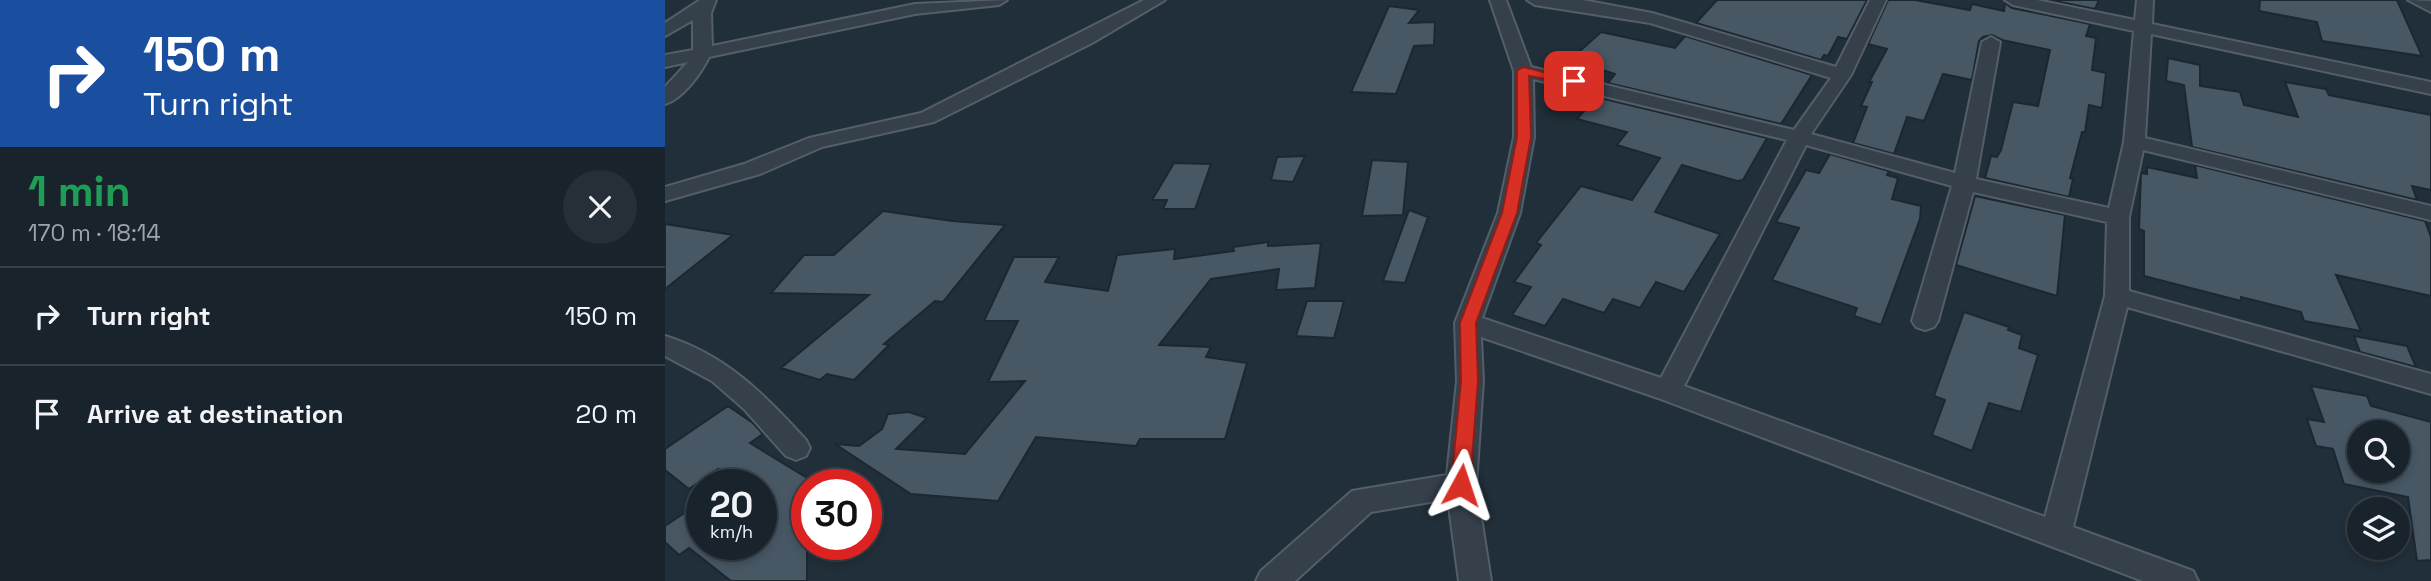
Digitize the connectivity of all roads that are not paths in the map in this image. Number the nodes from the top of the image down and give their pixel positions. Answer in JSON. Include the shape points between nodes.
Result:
{"nodes":[{"id":1,"x":999,"y":0,"type":"edge"},
{"id":2,"x":1157,"y":0,"type":"edge"},
{"id":3,"x":1498,"y":0,"type":"edge"},
{"id":4,"x":1535,"y":0,"type":"edge"},
{"id":5,"x":1878,"y":0,"type":"edge"},
{"id":6,"x":2013,"y":0,"type":"edge"},
{"id":7,"x":2145,"y":0,"type":"edge"},
{"id":8,"x":2416,"y":0,"type":"edge"},
{"id":9,"x":706,"y":2,"type":"edge"},
{"id":10,"x":2431,"y":7,"type":"edge"},
{"id":11,"x":2143,"y":27,"type":"junction"},
{"id":12,"x":665,"y":31,"type":"edge"},
{"id":13,"x":1991,"y":42,"type":"dead end"},
{"id":14,"x":702,"y":52,"type":"junction"},
{"id":15,"x":665,"y":61,"type":"edge"},
{"id":16,"x":1523,"y":71,"type":"junction"},
{"id":17,"x":1842,"y":75,"type":"junction"},
{"id":18,"x":2431,"y":88,"type":"edge"},
{"id":19,"x":665,"y":98,"type":"edge"},
{"id":20,"x":1800,"y":135,"type":"junction"},
{"id":21,"x":2134,"y":142,"type":"junction"},
{"id":22,"x":1964,"y":183,"type":"junction"},
{"id":23,"x":665,"y":194,"type":"edge"},
{"id":24,"x":2431,"y":213,"type":"edge"},
{"id":25,"x":2118,"y":217,"type":"junction"},
{"id":26,"x":2117,"y":296,"type":"junction"},
{"id":27,"x":1925,"y":321,"type":"dead end"},
{"id":28,"x":1468,"y":323,"type":"junction"},
{"id":29,"x":665,"y":346,"type":"edge"},
{"id":30,"x":2431,"y":384,"type":"edge"},
{"id":31,"x":1668,"y":391,"type":"junction"},
{"id":32,"x":796,"y":449,"type":"dead end"},
{"id":33,"x":1461,"y":485,"type":"junction"},
{"id":34,"x":2056,"y":532,"type":"junction"},
{"id":35,"x":1272,"y":581,"type":"edge"},
{"id":36,"x":1475,"y":581,"type":"edge"},
{"id":37,"x":2182,"y":581,"type":"edge"}],
"edges":[{"from":1,"to":14,"type":"street","via":[[915,9]]},
{"from":2,"to":23,"type":"street","via":[[927,118],[816,142],[752,169]]},
{"from":3,"to":16,"type":"street"},
{"from":4,"to":17,"type":"street","via":[[1573,2],[1660,22]]},
{"from":5,"to":17,"type":"street"},
{"from":6,"to":11,"type":"street"},
{"from":7,"to":11,"type":"street"},
{"from":8,"to":10,"type":"street"},
{"from":9,"to":12,"type":"street"},
{"from":9,"to":14,"type":"street"},
{"from":11,"to":18,"type":"street"},
{"from":11,"to":21,"type":"street"},
{"from":13,"to":22,"type":"street"},
{"from":14,"to":15,"type":"street"},
{"from":14,"to":19,"type":"street"},
{"from":16,"to":20,"type":"street"},
{"from":16,"to":28,"type":"street","via":[[1524,137],[1509,213]]},
{"from":17,"to":20,"type":"street"},
{"from":20,"to":22,"type":"street"},
{"from":20,"to":31,"type":"street"},
{"from":21,"to":24,"type":"street"},
{"from":21,"to":25,"type":"street"},
{"from":22,"to":25,"type":"street"},
{"from":22,"to":27,"type":"street"},
{"from":25,"to":26,"type":"street"},
{"from":26,"to":30,"type":"street"},
{"from":26,"to":34,"type":"street"},
{"from":28,"to":31,"type":"street"},
{"from":28,"to":33,"type":"street","via":[[1470,381]]},
{"from":29,"to":32,"type":"street","via":[[716,369],[739,386]]},
{"from":31,"to":34,"type":"street"},
{"from":33,"to":35,"type":"street","via":[[1363,499]]},
{"from":33,"to":36,"type":"street"},
{"from":34,"to":37,"type":"street"}]}
